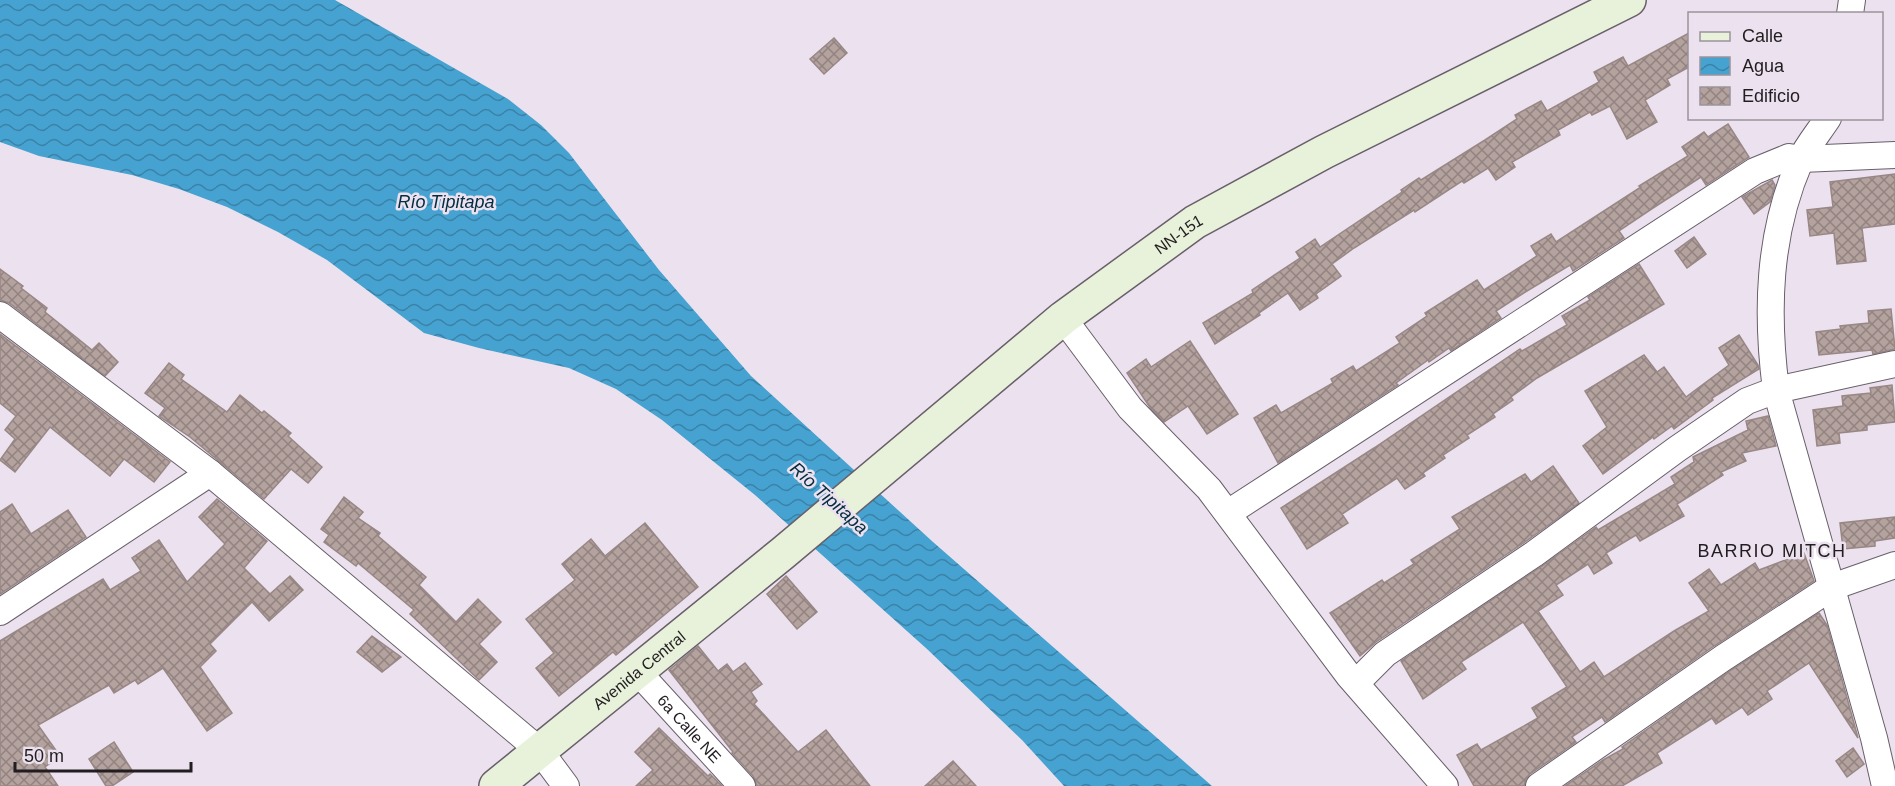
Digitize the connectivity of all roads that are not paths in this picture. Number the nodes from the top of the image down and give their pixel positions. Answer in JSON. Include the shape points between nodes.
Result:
{"nodes":[{"id":1,"x":1629,"y":0,"type":"edge"},
{"id":2,"x":1827,"y":120,"type":"edge"},
{"id":3,"x":1895,"y":155,"type":"edge"},
{"id":4,"x":1801,"y":159,"type":"junction"},
{"id":5,"x":0,"y":315,"type":"edge"},
{"id":6,"x":1063,"y":318,"type":"junction"},
{"id":7,"x":1895,"y":364,"type":"edge"},
{"id":8,"x":1776,"y":390,"type":"junction"},
{"id":9,"x":210,"y":473,"type":"junction"},
{"id":10,"x":1228,"y":513,"type":"junction"},
{"id":11,"x":783,"y":553,"type":"joint"},
{"id":12,"x":1895,"y":565,"type":"edge"},
{"id":13,"x":1832,"y":586,"type":"junction"},
{"id":14,"x":0,"y":612,"type":"edge"},
{"id":15,"x":637,"y":671,"type":"junction"},
{"id":16,"x":1356,"y":683,"type":"junction"},
{"id":17,"x":1885,"y":736,"type":"edge"},
{"id":18,"x":540,"y":751,"type":"junction"},
{"id":19,"x":496,"y":786,"type":"edge"},
{"id":20,"x":566,"y":786,"type":"edge"},
{"id":21,"x":742,"y":786,"type":"edge"},
{"id":22,"x":1445,"y":786,"type":"edge"},
{"id":23,"x":1539,"y":786,"type":"edge"},
{"id":24,"x":1885,"y":786,"type":"edge"}],
"edges":[{"from":1,"to":6,"type":"street","name":"NN-151","number":"NN-151","via":[[1334,146],[1195,222]]},
{"from":2,"to":4,"type":"street"},
{"from":3,"to":4,"type":"street"},
{"from":4,"to":8,"type":"street","via":[[1781,214],[1770,292]]},
{"from":4,"to":10,"type":"street","via":[[1789,157],[1755,171]]},
{"from":5,"to":9,"type":"street"},
{"from":6,"to":10,"type":"street","via":[[1130,408]]},
{"from":6,"to":11,"type":"street","name":"NN-151","number":"NN-151"},
{"from":7,"to":8,"type":"street"},
{"from":8,"to":13,"type":"street"},
{"from":8,"to":16,"type":"street","via":[[1747,401],[1677,449],[1534,554],[1385,654]]},
{"from":9,"to":14,"type":"street"},
{"from":9,"to":18,"type":"street"},
{"from":10,"to":16,"type":"street"},
{"from":11,"to":15,"type":"street","name":"Avenida Central","number":"NN-151"},
{"from":12,"to":13,"type":"street"},
{"from":13,"to":17,"type":"street"},
{"from":13,"to":23,"type":"street"},
{"from":15,"to":18,"type":"street","name":"Avenida Central","number":"NN-151"},
{"from":15,"to":21,"type":"street","name":"6a Calle NE"},
{"from":16,"to":22,"type":"street"},
{"from":17,"to":24,"type":"street"},
{"from":18,"to":19,"type":"street","name":"Avenida Central","number":"NN-151"},
{"from":18,"to":20,"type":"street"}]}
